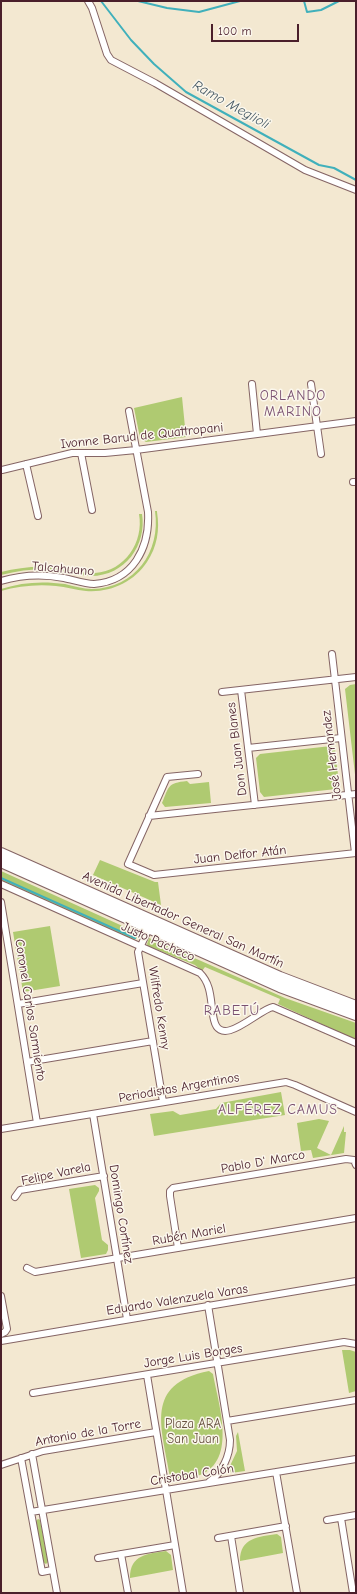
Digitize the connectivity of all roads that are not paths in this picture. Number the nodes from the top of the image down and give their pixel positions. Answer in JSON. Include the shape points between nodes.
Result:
{"nodes":[{"id":1,"x":88,"y":1,"type":"edge"},
{"id":2,"x":356,"y":190,"type":"edge"},
{"id":3,"x":252,"y":384,"type":"dead end"},
{"id":4,"x":311,"y":384,"type":"dead end"},
{"id":5,"x":129,"y":411,"type":"dead end"},
{"id":6,"x":356,"y":421,"type":"edge"},
{"id":7,"x":317,"y":426,"type":"junction"},
{"id":8,"x":257,"y":434,"type":"junction"},
{"id":9,"x":136,"y":450,"type":"junction"},
{"id":10,"x":81,"y":452,"type":"junction"},
{"id":11,"x":321,"y":454,"type":"dead end"},
{"id":12,"x":26,"y":464,"type":"junction"},
{"id":13,"x":2,"y":470,"type":"dead end"},
{"id":14,"x":92,"y":510,"type":"dead end"},
{"id":15,"x":38,"y":516,"type":"dead end"},
{"id":16,"x":1,"y":581,"type":"edge"},
{"id":17,"x":332,"y":654,"type":"dead end"},
{"id":18,"x":356,"y":677,"type":"edge"},
{"id":19,"x":335,"y":679,"type":"junction"},
{"id":20,"x":241,"y":690,"type":"junction"},
{"id":21,"x":222,"y":692,"type":"dead end"},
{"id":22,"x":341,"y":738,"type":"junction"},
{"id":23,"x":248,"y":748,"type":"junction"},
{"id":24,"x":198,"y":774,"type":"dead end"},
{"id":25,"x":356,"y":794,"type":"edge"},
{"id":26,"x":348,"y":795,"type":"junction"},
{"id":27,"x":255,"y":805,"type":"junction"},
{"id":28,"x":149,"y":816,"type":"junction"},
{"id":29,"x":1,"y":853,"type":"edge"},
{"id":30,"x":355,"y":853,"type":"edge"},
{"id":31,"x":1,"y":862,"type":"edge"},
{"id":32,"x":1,"y":884,"type":"edge"},
{"id":33,"x":1,"y":902,"type":"edge"},
{"id":34,"x":150,"y":924,"type":"junction"},
{"id":35,"x":140,"y":946,"type":"junction"},
{"id":36,"x":143,"y":983,"type":"junction"},
{"id":37,"x":18,"y":1004,"type":"junction"},
{"id":38,"x":356,"y":1006,"type":"edge"},
{"id":39,"x":356,"y":1015,"type":"edge"},
{"id":40,"x":153,"y":1041,"type":"junction"},
{"id":41,"x":356,"y":1043,"type":"edge"},
{"id":42,"x":27,"y":1062,"type":"junction"},
{"id":43,"x":162,"y":1102,"type":"junction"},
{"id":44,"x":356,"y":1112,"type":"edge"},
{"id":45,"x":93,"y":1114,"type":"junction"},
{"id":46,"x":37,"y":1123,"type":"junction"},
{"id":47,"x":1,"y":1128,"type":"edge"},
{"id":48,"x":356,"y":1165,"type":"edge"},
{"id":49,"x":104,"y":1176,"type":"junction"},
{"id":50,"x":15,"y":1197,"type":"dead end"},
{"id":51,"x":356,"y":1218,"type":"edge"},
{"id":52,"x":178,"y":1248,"type":"junction"},
{"id":53,"x":118,"y":1259,"type":"junction"},
{"id":54,"x":26,"y":1268,"type":"dead end"},
{"id":55,"x":356,"y":1281,"type":"edge"},
{"id":56,"x":1,"y":1296,"type":"edge"},
{"id":57,"x":208,"y":1305,"type":"junction"},
{"id":58,"x":128,"y":1319,"type":"junction"},
{"id":59,"x":2,"y":1333,"type":"edge"},
{"id":60,"x":2,"y":1341,"type":"edge"},
{"id":61,"x":356,"y":1344,"type":"edge"},
{"id":62,"x":218,"y":1363,"type":"junction"},
{"id":63,"x":146,"y":1374,"type":"junction"},
{"id":64,"x":33,"y":1393,"type":"dead end"},
{"id":65,"x":356,"y":1400,"type":"edge"},
{"id":66,"x":227,"y":1421,"type":"junction"},
{"id":67,"x":156,"y":1432,"type":"junction"},
{"id":68,"x":32,"y":1454,"type":"junction"},
{"id":69,"x":20,"y":1458,"type":"junction"},
{"id":70,"x":356,"y":1459,"type":"edge"},
{"id":71,"x":1,"y":1464,"type":"edge"},
{"id":72,"x":276,"y":1472,"type":"junction"},
{"id":73,"x":208,"y":1483,"type":"junction"},
{"id":74,"x":166,"y":1490,"type":"junction"},
{"id":75,"x":42,"y":1510,"type":"junction"},
{"id":76,"x":31,"y":1512,"type":"junction"},
{"id":77,"x":356,"y":1515,"type":"edge"},
{"id":78,"x":341,"y":1518,"type":"junction"},
{"id":79,"x":327,"y":1520,"type":"dead end"},
{"id":80,"x":286,"y":1526,"type":"junction"},
{"id":81,"x":231,"y":1536,"type":"junction"},
{"id":82,"x":218,"y":1538,"type":"dead end"},
{"id":83,"x":175,"y":1545,"type":"junction"},
{"id":84,"x":121,"y":1554,"type":"junction"},
{"id":85,"x":98,"y":1558,"type":"dead end"},
{"id":86,"x":52,"y":1570,"type":"junction"},
{"id":87,"x":57,"y":1593,"type":"edge"},
{"id":88,"x":128,"y":1593,"type":"edge"},
{"id":89,"x":184,"y":1593,"type":"edge"},
{"id":90,"x":240,"y":1593,"type":"edge"},
{"id":91,"x":297,"y":1593,"type":"edge"},
{"id":92,"x":353,"y":1593,"type":"edge"}],
"edges":[{"from":1,"to":2,"type":"street","via":[[111,60],[305,170]]},
{"from":3,"to":8,"type":"street"},
{"from":4,"to":7,"type":"street"},
{"from":5,"to":9,"type":"street"},
{"from":6,"to":7,"type":"street","name":"Ivonne Barud de Quattropani"},
{"from":7,"to":8,"type":"street","name":"Ivonne Barud de Quattropani"},
{"from":7,"to":11,"type":"street"},
{"from":8,"to":9,"type":"street","name":"Ivonne Barud de Quattropani"},
{"from":9,"to":10,"type":"street","name":"Ivonne Barud de Quattropani"},
{"from":9,"to":16,"type":"street","name":"Talcahuano","via":[[149,523],[145,547],[133,566],[108,581],[97,583],[45,576]]},
{"from":10,"to":12,"type":"street","name":"Ivonne Barud de Quattropani"},
{"from":10,"to":14,"type":"street"},
{"from":12,"to":13,"type":"street","name":"Ivonne Barud de Quattropani"},
{"from":12,"to":15,"type":"street"},
{"from":17,"to":19,"type":"street","name":"José Hernandez"},
{"from":18,"to":19,"type":"street"},
{"from":19,"to":20,"type":"street"},
{"from":19,"to":22,"type":"street","name":"José Hernandez"},
{"from":20,"to":21,"type":"street"},
{"from":20,"to":23,"type":"street","name":"Don Juan Blanes"},
{"from":22,"to":23,"type":"street"},
{"from":22,"to":26,"type":"street","name":"José Hernandez"},
{"from":23,"to":27,"type":"street","name":"Don Juan Blanes"},
{"from":24,"to":28,"type":"street","via":[[166,777]]},
{"from":25,"to":26,"type":"street"},
{"from":26,"to":27,"type":"street"},
{"from":26,"to":30,"type":"street","name":"José Hernandez"},
{"from":27,"to":28,"type":"street"},
{"from":28,"to":30,"type":"street","name":"Juan Delfor Atán","via":[[128,864],[154,876]]},
{"from":29,"to":34,"type":"main road","name":"Avenida Libertador General San Martín"},
{"from":31,"to":34,"type":"main road","name":"Avenida Libertador General San Martín"},
{"from":32,"to":35,"type":"street","name":"Justo Pacheco"},
{"from":33,"to":37,"type":"street","name":"Coronel Carlos Sarmiento"},
{"from":34,"to":35,"type":"street","name":"Wilfredo Kenny"},
{"from":34,"to":38,"type":"main road","name":"Avenida Libertador General San Martín","via":[[280,978]]},
{"from":34,"to":39,"type":"main road","name":"Avenida Libertador General San Martín","via":[[292,992]]},
{"from":35,"to":36,"type":"street","name":"Wilfredo Kenny","via":[[138,952]]},
{"from":35,"to":41,"type":"street","name":"Justo Pacheco","via":[[202,975],[210,992],[214,1022],[220,1029],[234,1030],[262,1011],[274,1007]]},
{"from":36,"to":37,"type":"street"},
{"from":36,"to":40,"type":"street","name":"Wilfredo Kenny"},
{"from":37,"to":42,"type":"street","name":"Coronel Carlos Sarmiento"},
{"from":40,"to":42,"type":"street"},
{"from":40,"to":43,"type":"street","name":"Wilfredo Kenny"},
{"from":42,"to":46,"type":"street","name":"Coronel Carlos Sarmiento"},
{"from":43,"to":44,"type":"street","name":"Periodistas Argentinos","via":[[286,1082],[296,1084]]},
{"from":43,"to":45,"type":"street","name":"Periodistas Argentinos"},
{"from":45,"to":46,"type":"street","name":"Periodistas Argentinos"},
{"from":45,"to":49,"type":"street","name":"Domingo Cortínez"},
{"from":46,"to":47,"type":"street","name":"Periodistas Argentinos"},
{"from":48,"to":52,"type":"street","name":"Pablo D' Marco","via":[[354,1160],[346,1159],[171,1190]]},
{"from":49,"to":50,"type":"street","name":"Felipe Varela","via":[[20,1190]]},
{"from":49,"to":53,"type":"street","name":"Domingo Cortínez"},
{"from":51,"to":52,"type":"street","name":"Rubén Mariel"},
{"from":52,"to":53,"type":"street","name":"Rubén Mariel"},
{"from":53,"to":54,"type":"street","name":"Rubén Mariel","via":[[35,1272]]},
{"from":53,"to":58,"type":"street","name":"Domingo Cortínez"},
{"from":55,"to":57,"type":"street","name":"Eduardo Valenzuela Varas"},
{"from":56,"to":59,"type":"street","via":[[7,1330]]},
{"from":57,"to":58,"type":"street","name":"Eduardo Valenzuela Varas"},
{"from":57,"to":62,"type":"street"},
{"from":58,"to":60,"type":"street","name":"Eduardo Valenzuela Varas"},
{"from":59,"to":60,"type":"street"},
{"from":61,"to":62,"type":"street","name":"Jorge Luis Borges","via":[[344,1342]]},
{"from":62,"to":63,"type":"street","name":"Jorge Luis Borges"},
{"from":62,"to":66,"type":"street"},
{"from":63,"to":64,"type":"street","name":"Jorge Luis Borges"},
{"from":63,"to":67,"type":"street"},
{"from":65,"to":66,"type":"street"},
{"from":66,"to":73,"type":"street","via":[[230,1440],[228,1453],[220,1470]]},
{"from":67,"to":68,"type":"street","name":"Antonio de la Torre","via":[[43,1450]]},
{"from":67,"to":74,"type":"street"},
{"from":68,"to":69,"type":"street","name":"Antonio de la Torre"},
{"from":68,"to":75,"type":"street"},
{"from":69,"to":71,"type":"street","name":"Antonio de la Torre"},
{"from":69,"to":76,"type":"street"},
{"from":70,"to":72,"type":"street","name":"Cristobal Colón"},
{"from":72,"to":73,"type":"street","name":"Cristobal Colón"},
{"from":72,"to":80,"type":"street"},
{"from":73,"to":74,"type":"street","name":"Cristobal Colón"},
{"from":74,"to":75,"type":"street","name":"Cristobal Colón"},
{"from":74,"to":83,"type":"street"},
{"from":75,"to":76,"type":"street","name":"Cristobal Colón"},
{"from":75,"to":86,"type":"street"},
{"from":76,"to":86,"type":"street","via":[[42,1572]]},
{"from":77,"to":78,"type":"street"},
{"from":78,"to":79,"type":"street"},
{"from":78,"to":92,"type":"street"},
{"from":80,"to":81,"type":"street"},
{"from":80,"to":91,"type":"street"},
{"from":81,"to":82,"type":"street"},
{"from":81,"to":90,"type":"street"},
{"from":83,"to":84,"type":"street"},
{"from":83,"to":89,"type":"street"},
{"from":84,"to":85,"type":"street"},
{"from":84,"to":88,"type":"street"},
{"from":86,"to":87,"type":"street"}]}
